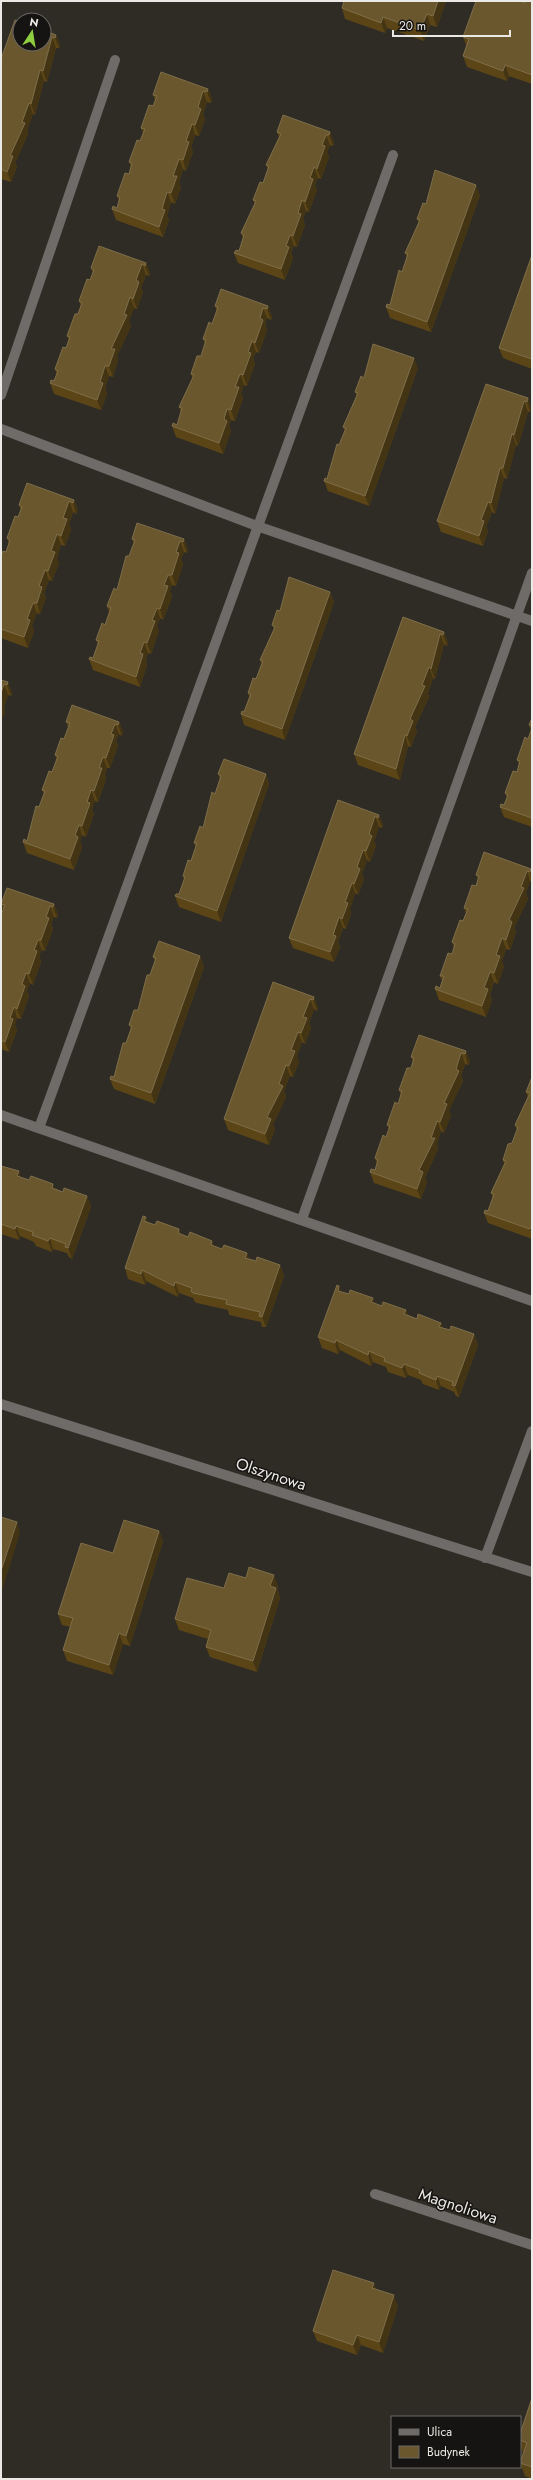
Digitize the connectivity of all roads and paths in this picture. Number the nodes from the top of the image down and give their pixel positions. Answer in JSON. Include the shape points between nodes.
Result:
{"nodes":[{"id":1,"x":115,"y":60,"type":"dead end"},
{"id":2,"x":394,"y":155,"type":"dead end"},
{"id":3,"x":1,"y":395,"type":"edge"},
{"id":4,"x":1,"y":429,"type":"edge"},
{"id":5,"x":257,"y":526,"type":"junction"},
{"id":6,"x":532,"y":572,"type":"edge"},
{"id":7,"x":517,"y":615,"type":"junction"},
{"id":8,"x":532,"y":621,"type":"edge"},
{"id":9,"x":1,"y":1114,"type":"edge"},
{"id":10,"x":39,"y":1128,"type":"junction"},
{"id":11,"x":302,"y":1219,"type":"junction"},
{"id":12,"x":532,"y":1301,"type":"edge"},
{"id":13,"x":1,"y":1404,"type":"edge"},
{"id":14,"x":532,"y":1431,"type":"edge"},
{"id":15,"x":485,"y":1558,"type":"junction"},
{"id":16,"x":532,"y":1572,"type":"edge"},
{"id":17,"x":375,"y":2194,"type":"dead end"},
{"id":18,"x":532,"y":2246,"type":"edge"}],
"edges":[{"from":1,"to":3,"type":"street"},
{"from":2,"to":5,"type":"street"},
{"from":4,"to":5,"type":"street"},
{"from":5,"to":7,"type":"street"},
{"from":5,"to":10,"type":"street"},
{"from":6,"to":7,"type":"street"},
{"from":7,"to":8,"type":"street"},
{"from":7,"to":11,"type":"street"},
{"from":9,"to":10,"type":"street"},
{"from":10,"to":11,"type":"street"},
{"from":11,"to":12,"type":"street"},
{"from":13,"to":15,"type":"street","name":"Olszynowa"},
{"from":14,"to":15,"type":"street"},
{"from":15,"to":16,"type":"street","name":"Olszynowa"},
{"from":17,"to":18,"type":"street","name":"Magnoliowa"}]}
